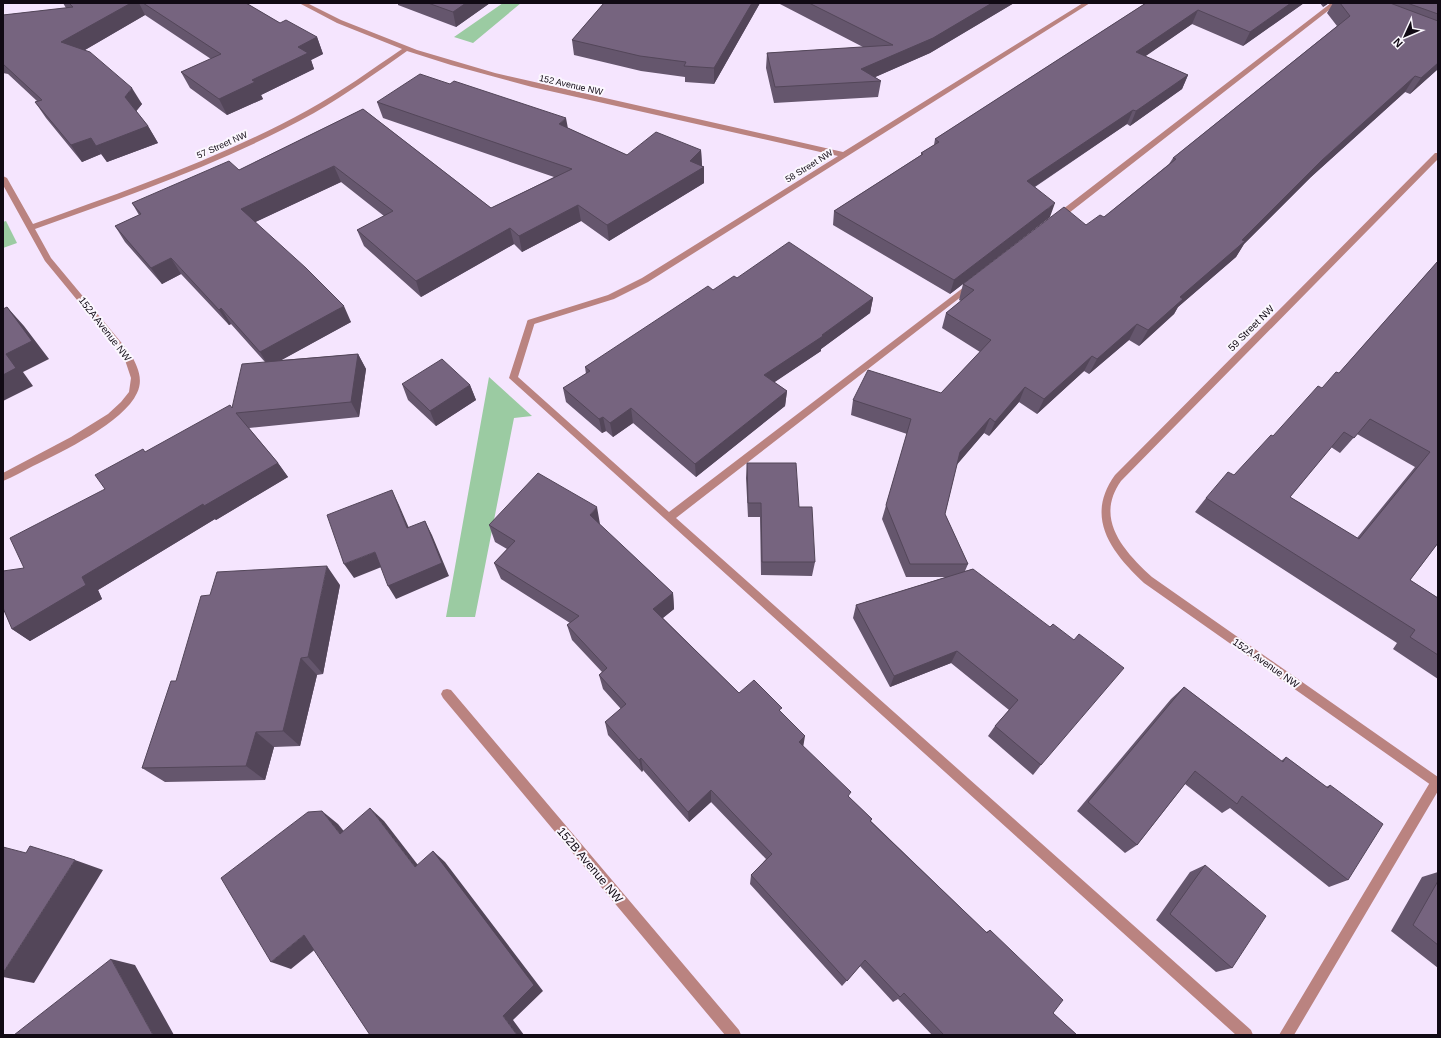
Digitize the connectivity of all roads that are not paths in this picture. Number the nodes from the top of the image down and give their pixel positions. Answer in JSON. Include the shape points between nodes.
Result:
{"nodes":[{"id":1,"x":302,"y":3,"type":"edge"},
{"id":2,"x":1087,"y":3,"type":"edge"},
{"id":3,"x":1335,"y":3,"type":"edge"},
{"id":4,"x":407,"y":48,"type":"junction"},
{"id":5,"x":845,"y":155,"type":"junction"},
{"id":6,"x":1438,"y":155,"type":"edge"},
{"id":7,"x":3,"y":178,"type":"edge"},
{"id":8,"x":1052,"y":221,"type":"edge"},
{"id":9,"x":30,"y":228,"type":"junction"},
{"id":10,"x":977,"y":280,"type":"edge"},
{"id":11,"x":3,"y":477,"type":"edge"},
{"id":12,"x":669,"y":518,"type":"junction"},
{"id":13,"x":1108,"y":528,"type":"joint"},
{"id":14,"x":447,"y":694,"type":"dead end"},
{"id":15,"x":1437,"y":783,"type":"edge"},
{"id":16,"x":734,"y":1035,"type":"edge"},
{"id":17,"x":1246,"y":1035,"type":"edge"},
{"id":18,"x":1286,"y":1035,"type":"edge"}],
"edges":[{"from":1,"to":4,"type":"street","name":"152 Avenue NW","via":[[359,30]]},
{"from":2,"to":5,"type":"street","name":"58 Street NW"},
{"from":3,"to":8,"type":"street"},
{"from":4,"to":5,"type":"street","name":"152 Avenue NW","via":[[522,83]]},
{"from":4,"to":9,"type":"street","name":"57 Street NW","via":[[328,102],[267,134],[184,171]]},
{"from":5,"to":12,"type":"street","name":"58 Street NW","via":[[645,280],[611,297],[531,322],[513,378]]},
{"from":6,"to":13,"type":"street","name":"59 Street NW","via":[[1118,478],[1109,493],[1106,512]]},
{"from":7,"to":9,"type":"street","name":"152A Avenue NW"},
{"from":9,"to":11,"type":"street","name":"152A Avenue NW","via":[[48,259],[127,355],[134,367],[136,379],[126,403],[102,424]]},
{"from":10,"to":12,"type":"street"},
{"from":12,"to":17,"type":"street"},
{"from":13,"to":15,"type":"street","name":"152A Avenue NW","via":[[1115,544],[1128,561],[1148,580]]},
{"from":14,"to":16,"type":"street","name":"152B Avenue NW"},
{"from":15,"to":18,"type":"street"}]}
